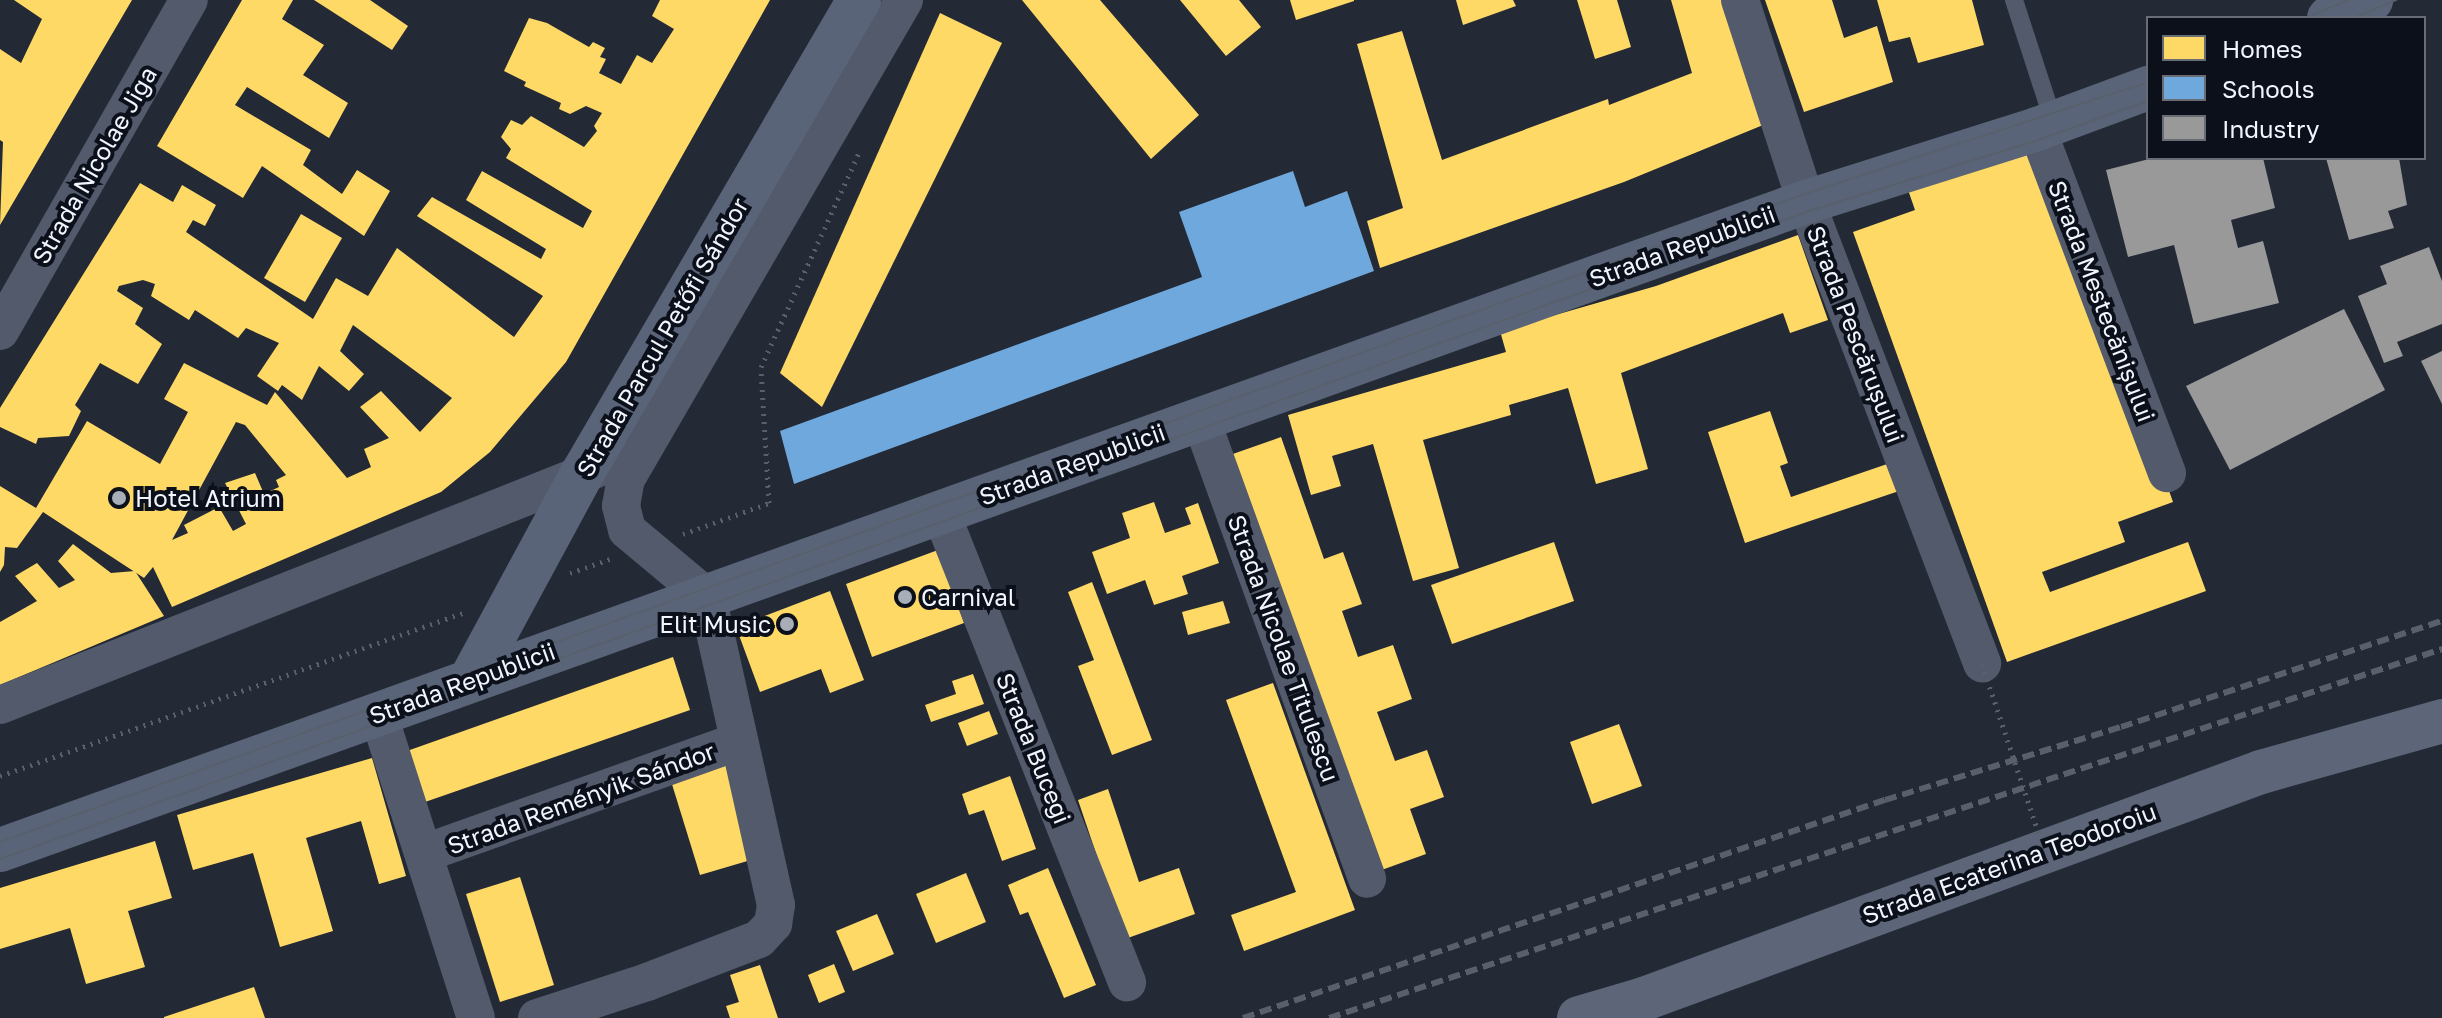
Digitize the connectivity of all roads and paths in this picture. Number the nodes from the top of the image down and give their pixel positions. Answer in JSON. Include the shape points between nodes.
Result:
{"nodes":[{"id":1,"x":189,"y":0,"type":"edge"},
{"id":2,"x":859,"y":0,"type":"edge"},
{"id":3,"x":904,"y":0,"type":"edge"},
{"id":4,"x":1740,"y":0,"type":"edge"},
{"id":5,"x":2014,"y":0,"type":"edge"},
{"id":6,"x":2371,"y":0,"type":"edge"},
{"id":7,"x":2334,"y":16,"type":"edge"},
{"id":8,"x":2146,"y":89,"type":"edge"},
{"id":9,"x":2045,"y":126,"type":"junction"},
{"id":10,"x":864,"y":143,"type":"dead end"},
{"id":11,"x":1806,"y":202,"type":"junction"},
{"id":12,"x":0,"y":331,"type":"edge"},
{"id":13,"x":1200,"y":417,"type":"junction"},
{"id":14,"x":642,"y":451,"type":"junction"},
{"id":15,"x":2167,"y":473,"type":"dead end"},
{"id":16,"x":582,"y":474,"type":"junction"},
{"id":17,"x":941,"y":513,"type":"junction"},
{"id":18,"x":645,"y":547,"type":"junction"},
{"id":19,"x":514,"y":594,"type":"junction"},
{"id":20,"x":707,"y":597,"type":"junction"},
{"id":21,"x":1982,"y":664,"type":"joint"},
{"id":22,"x":471,"y":679,"type":"junction"},
{"id":23,"x":0,"y":705,"type":"edge"},
{"id":24,"x":378,"y":713,"type":"junction"},
{"id":25,"x":2442,"y":721,"type":"edge"},
{"id":26,"x":737,"y":742,"type":"junction"},
{"id":27,"x":0,"y":776,"type":"edge"},
{"id":28,"x":2044,"y":849,"type":"junction"},
{"id":29,"x":0,"y":850,"type":"edge"},
{"id":30,"x":425,"y":853,"type":"junction"},
{"id":31,"x":1367,"y":879,"type":"dead end"},
{"id":32,"x":1127,"y":982,"type":"dead end"},
{"id":33,"x":1648,"y":1008,"type":"edge"},
{"id":34,"x":476,"y":1018,"type":"edge"},
{"id":35,"x":537,"y":1018,"type":"edge"},
{"id":36,"x":1579,"y":1018,"type":"edge"}],
"edges":[{"from":1,"to":12,"type":"street","name":"Strada Nicolae Jiga"},
{"from":2,"to":16,"type":"main road","name":"Strada Parcul Petőfi Sándor"},
{"from":3,"to":14,"type":"street","name":"Strada Parcul Petőfi Sándor"},
{"from":4,"to":11,"type":"street","name":"Strada Pescărușului"},
{"from":5,"to":9,"type":"lane"},
{"from":6,"to":7,"type":"main road"},
{"from":8,"to":9,"type":"main road","name":"Strada Republicii"},
{"from":9,"to":11,"type":"main road","name":"Strada Republicii"},
{"from":9,"to":15,"type":"street","name":"Strada Mestecănișului"},
{"from":10,"to":18,"type":"path","via":[[761,367],[769,503]]},
{"from":11,"to":13,"type":"main road","name":"Strada Republicii"},
{"from":11,"to":21,"type":"street","name":"Strada Pescărușului"},
{"from":13,"to":17,"type":"main road","name":"Strada Republicii"},
{"from":13,"to":31,"type":"street","name":"Strada Nicolae Titulescu"},
{"from":14,"to":16,"type":"street"},
{"from":14,"to":18,"type":"street","name":"Strada Parcul Petőfi Sándor","via":[[626,479],[621,506],[627,530]]},
{"from":16,"to":19,"type":"main road","name":"Strada Parcul Petőfi Sándor"},
{"from":16,"to":23,"type":"street"},
{"from":17,"to":20,"type":"main road","name":"Strada Republicii"},
{"from":17,"to":32,"type":"street","name":"Strada Bucegi"},
{"from":18,"to":19,"type":"path"},
{"from":18,"to":20,"type":"street","name":"Strada Parcul Petőfi Sándor"},
{"from":19,"to":22,"type":"main road","name":"Strada Parcul Petőfi Sándor"},
{"from":19,"to":27,"type":"path"},
{"from":20,"to":22,"type":"main road","name":"Strada Republicii"},
{"from":20,"to":26,"type":"street","name":"Strada Reményik Sándor"},
{"from":21,"to":28,"type":"path","bridge":true},
{"from":22,"to":24,"type":"main road","name":"Strada Republicii"},
{"from":24,"to":29,"type":"main road","name":"Strada Republicii"},
{"from":24,"to":30,"type":"street","name":"Strada Reményik Sándor"},
{"from":25,"to":28,"type":"main road","name":"Strada Ecaterina Teodoroiu","via":[[2261,772]]},
{"from":26,"to":30,"type":"street","name":"Strada Reményik Sándor"},
{"from":26,"to":35,"type":"street","name":"Strada Reményik Sándor","via":[[776,905],[773,924],[759,939]]},
{"from":28,"to":33,"type":"main road","name":"Strada Ecaterina Teodoroiu"},
{"from":30,"to":34,"type":"street","name":"Strada Reményik Sándor"},
{"from":33,"to":36,"type":"main road","name":"Strada Ecaterina Teodoroiu"}]}
